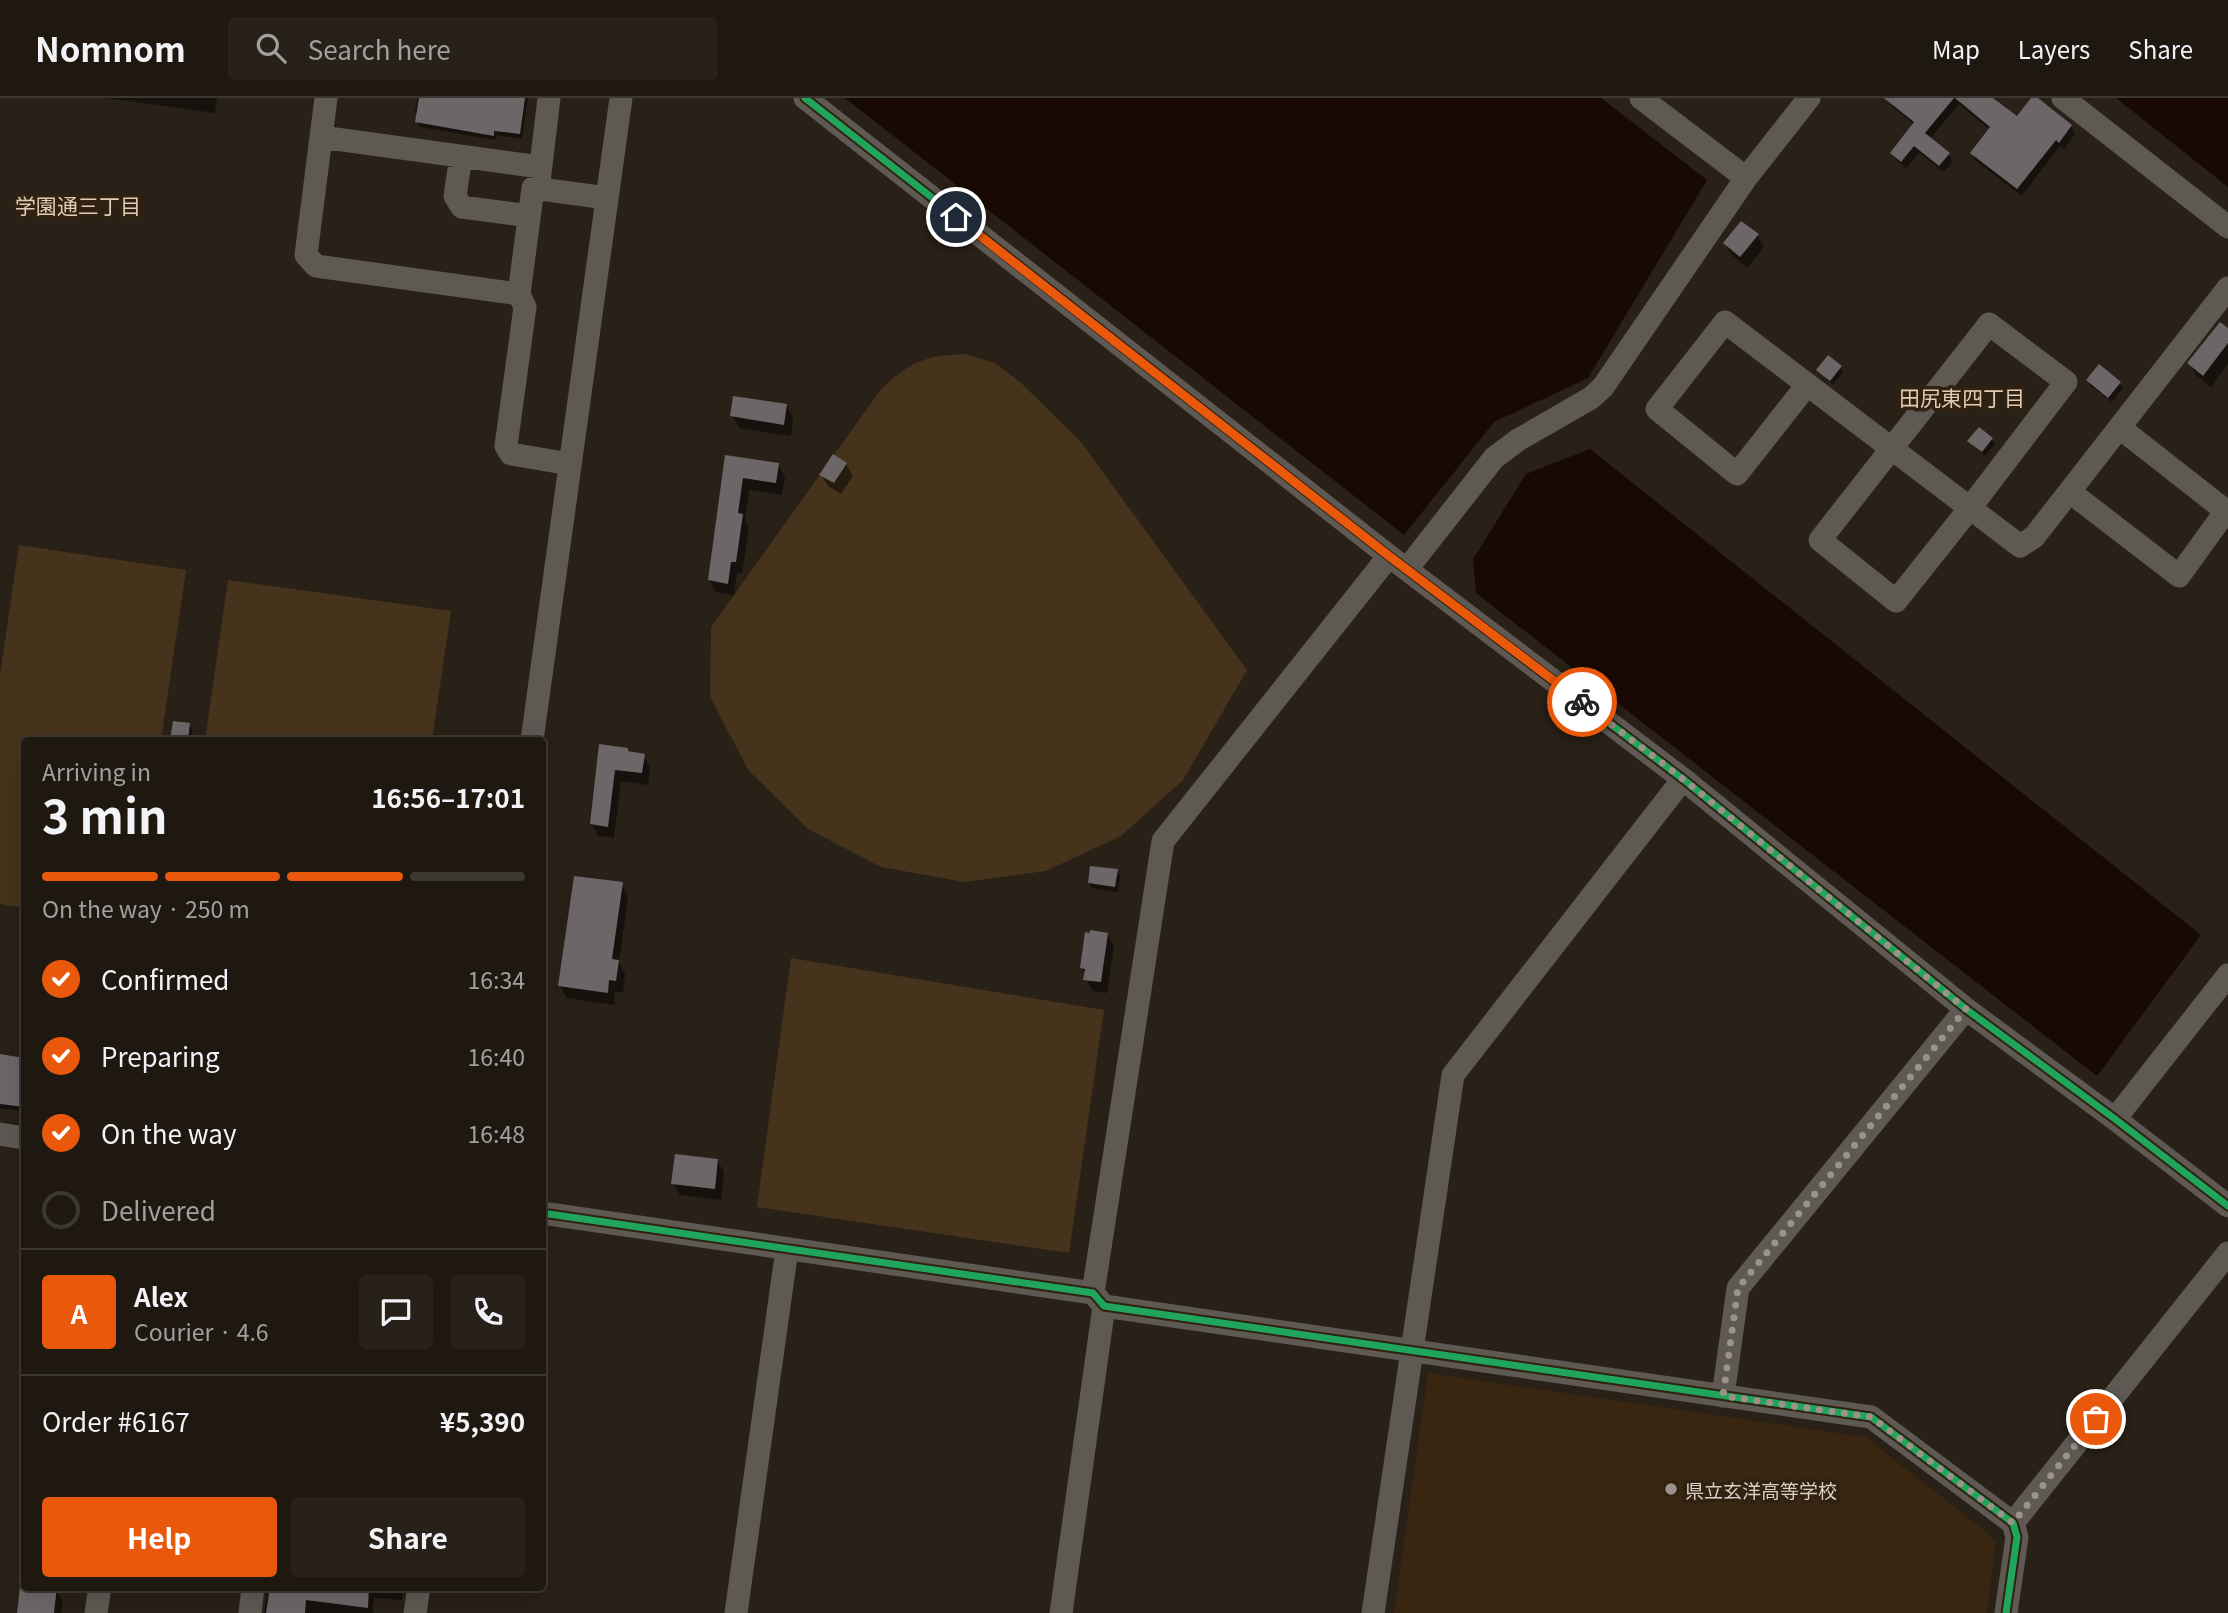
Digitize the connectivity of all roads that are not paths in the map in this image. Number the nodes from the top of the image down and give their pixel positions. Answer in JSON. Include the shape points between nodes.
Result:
{"nodes":[{"id":1,"x":326,"y":98,"type":"edge"},
{"id":2,"x":549,"y":98,"type":"edge"},
{"id":3,"x":621,"y":98,"type":"edge"},
{"id":4,"x":805,"y":98,"type":"edge"},
{"id":5,"x":1641,"y":98,"type":"edge"},
{"id":6,"x":1810,"y":98,"type":"edge"},
{"id":7,"x":2063,"y":98,"type":"edge"},
{"id":8,"x":321,"y":136,"type":"junction"},
{"id":9,"x":461,"y":156,"type":"junction"},
{"id":10,"x":539,"y":178,"type":"junction"},
{"id":11,"x":1746,"y":178,"type":"junction"},
{"id":12,"x":607,"y":198,"type":"junction"},
{"id":13,"x":529,"y":216,"type":"junction"},
{"id":14,"x":2228,"y":227,"type":"edge"},
{"id":15,"x":2228,"y":288,"type":"edge"},
{"id":16,"x":519,"y":294,"type":"junction"},
{"id":17,"x":1807,"y":385,"type":"junction"},
{"id":18,"x":2120,"y":428,"type":"junction"},
{"id":19,"x":1892,"y":449,"type":"junction"},
{"id":20,"x":570,"y":464,"type":"junction"},
{"id":21,"x":2070,"y":492,"type":"junction"},
{"id":22,"x":1970,"y":508,"type":"junction"},
{"id":23,"x":1398,"y":562,"type":"junction"},
{"id":24,"x":532,"y":737,"type":"edge"},
{"id":25,"x":1683,"y":779,"type":"junction"},
{"id":26,"x":2228,"y":975,"type":"edge"},
{"id":27,"x":1966,"y":1009,"type":"junction"},
{"id":28,"x":2115,"y":1119,"type":"junction"},
{"id":29,"x":0,"y":1135,"type":"edge"},
{"id":30,"x":21,"y":1138,"type":"edge"},
{"id":31,"x":2228,"y":1206,"type":"edge"},
{"id":32,"x":546,"y":1214,"type":"edge"},
{"id":33,"x":787,"y":1249,"type":"junction"},
{"id":34,"x":2228,"y":1253,"type":"edge"},
{"id":35,"x":1099,"y":1300,"type":"junction"},
{"id":36,"x":1411,"y":1350,"type":"junction"},
{"id":37,"x":1723,"y":1396,"type":"junction"},
{"id":38,"x":2013,"y":1523,"type":"junction"},
{"id":39,"x":99,"y":1591,"type":"edge"},
{"id":40,"x":253,"y":1591,"type":"edge"},
{"id":41,"x":418,"y":1591,"type":"edge"},
{"id":42,"x":96,"y":1613,"type":"edge"},
{"id":43,"x":250,"y":1613,"type":"edge"},
{"id":44,"x":415,"y":1613,"type":"edge"},
{"id":45,"x":736,"y":1613,"type":"edge"},
{"id":46,"x":1061,"y":1613,"type":"edge"},
{"id":47,"x":1373,"y":1613,"type":"edge"},
{"id":48,"x":2006,"y":1613,"type":"edge"}],
"edges":[{"from":1,"to":8,"type":"street"},
{"from":2,"to":10,"type":"street"},
{"from":3,"to":12,"type":"street"},
{"from":4,"to":23,"type":"street"},
{"from":5,"to":11,"type":"street"},
{"from":6,"to":11,"type":"street"},
{"from":7,"to":14,"type":"street"},
{"from":8,"to":9,"type":"street"},
{"from":8,"to":16,"type":"street","via":[[306,255],[316,266]]},
{"from":9,"to":10,"type":"street"},
{"from":9,"to":13,"type":"street","via":[[455,197],[462,207]]},
{"from":10,"to":12,"type":"street"},
{"from":10,"to":13,"type":"street"},
{"from":11,"to":23,"type":"street","via":[[1603,387],[1494,458]]},
{"from":12,"to":20,"type":"street"},
{"from":13,"to":16,"type":"street"},
{"from":15,"to":18,"type":"street"},
{"from":16,"to":20,"type":"street","via":[[525,307],[506,446],[511,454]]},
{"from":17,"to":17,"type":"street","via":[[1737,474],[1657,409],[1725,322]]},
{"from":17,"to":19,"type":"street"},
{"from":18,"to":21,"type":"street"},
{"from":18,"to":21,"type":"street","via":[[2226,511],[2179,576]]},
{"from":19,"to":22,"type":"street"},
{"from":19,"to":22,"type":"street","via":[[1820,540],[1896,601]]},
{"from":19,"to":22,"type":"street","via":[[1989,324],[2055,373],[2066,382]]},
{"from":20,"to":24,"type":"street"},
{"from":21,"to":22,"type":"street","via":[[2034,537],[2020,546]]},
{"from":23,"to":25,"type":"street"},
{"from":23,"to":35,"type":"street","via":[[1163,841]]},
{"from":25,"to":27,"type":"street"},
{"from":25,"to":36,"type":"street","via":[[1453,1075]]},
{"from":26,"to":28,"type":"street"},
{"from":27,"to":28,"type":"street"},
{"from":27,"to":37,"type":"street","via":[[1738,1288]]},
{"from":28,"to":31,"type":"street"},
{"from":29,"to":30,"type":"street"},
{"from":32,"to":33,"type":"street"},
{"from":33,"to":35,"type":"street"},
{"from":33,"to":45,"type":"street"},
{"from":34,"to":38,"type":"street"},
{"from":35,"to":36,"type":"street"},
{"from":35,"to":46,"type":"street"},
{"from":36,"to":37,"type":"street"},
{"from":36,"to":47,"type":"street"},
{"from":37,"to":38,"type":"street","via":[[1871,1417]]},
{"from":38,"to":48,"type":"street","via":[[2017,1537]]},
{"from":39,"to":42,"type":"street"},
{"from":40,"to":43,"type":"street"},
{"from":41,"to":44,"type":"street"}]}
